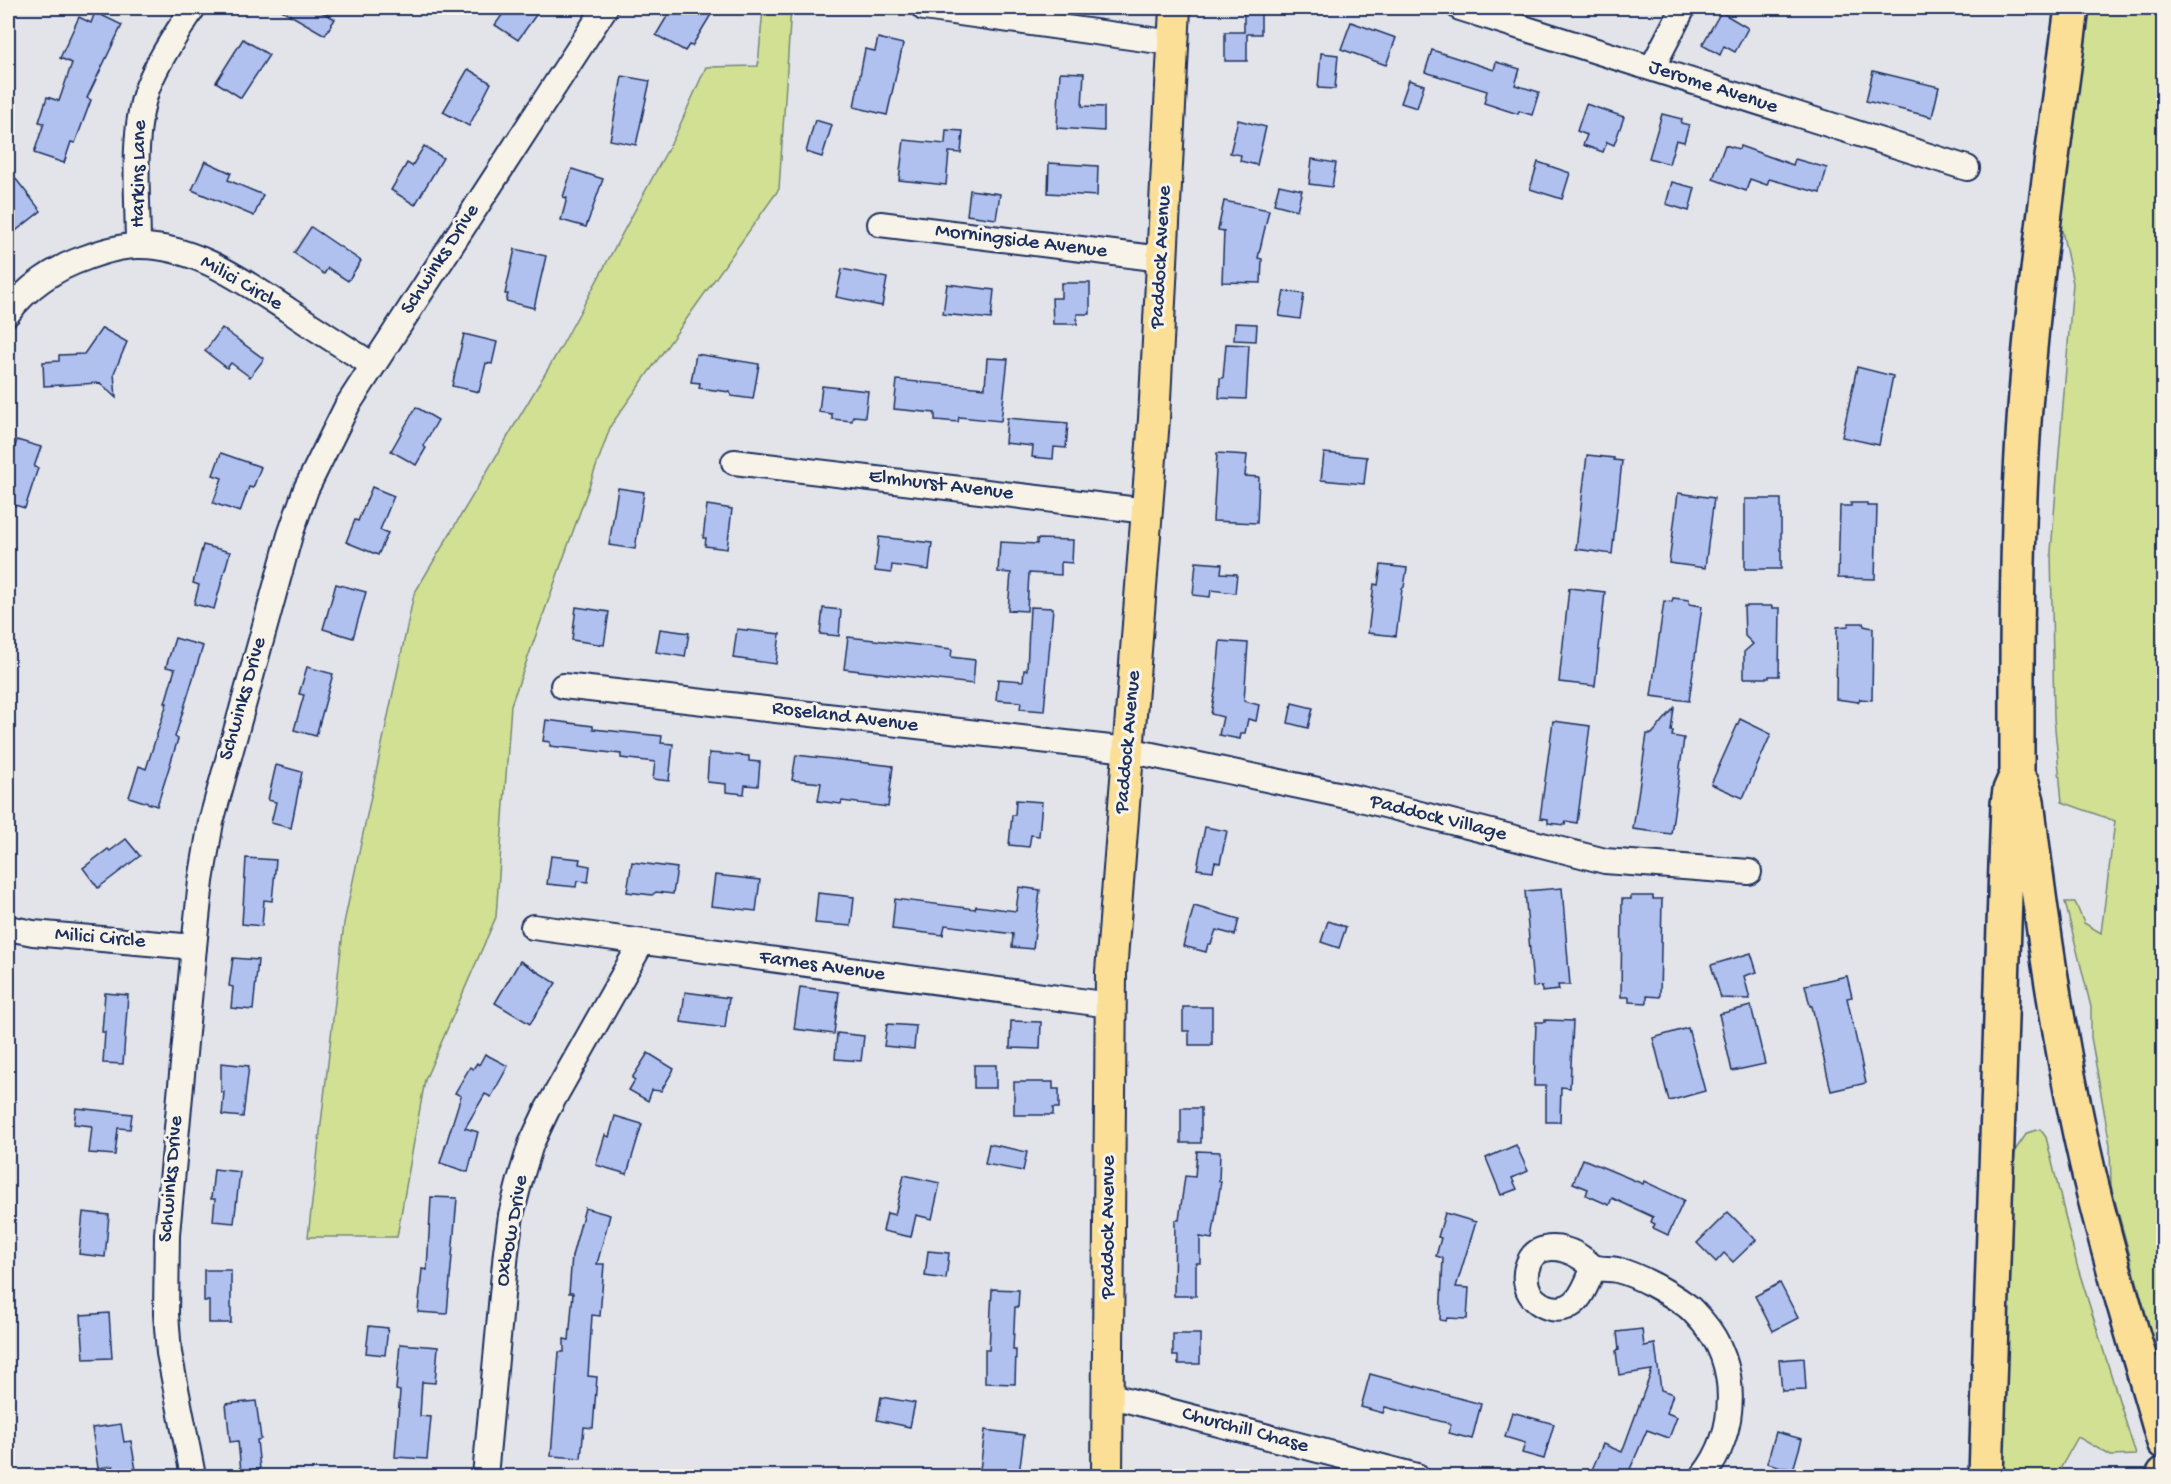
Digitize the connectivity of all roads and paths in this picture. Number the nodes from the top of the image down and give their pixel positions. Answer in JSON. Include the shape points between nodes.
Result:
{"nodes":[{"id":1,"x":193,"y":8,"type":"edge"},
{"id":2,"x":605,"y":8,"type":"edge"},
{"id":3,"x":924,"y":8,"type":"edge"},
{"id":4,"x":1174,"y":8,"type":"edge"},
{"id":5,"x":1460,"y":8,"type":"edge"},
{"id":6,"x":1683,"y":8,"type":"edge"},
{"id":7,"x":2072,"y":8,"type":"edge"},
{"id":8,"x":1173,"y":43,"type":"junction"},
{"id":9,"x":1652,"y":68,"type":"junction"},
{"id":10,"x":1966,"y":168,"type":"dead end"},
{"id":11,"x":880,"y":224,"type":"dead end"},
{"id":12,"x":138,"y":246,"type":"junction"},
{"id":13,"x":1162,"y":259,"type":"junction"},
{"id":14,"x":8,"y":313,"type":"edge"},
{"id":15,"x":373,"y":365,"type":"junction"},
{"id":16,"x":734,"y":462,"type":"dead end"},
{"id":17,"x":1147,"y":511,"type":"junction"},
{"id":18,"x":563,"y":686,"type":"dead end"},
{"id":19,"x":1128,"y":750,"type":"junction"},
{"id":20,"x":2017,"y":774,"type":"junction"},
{"id":21,"x":1749,"y":872,"type":"dead end"},
{"id":22,"x":533,"y":927,"type":"dead end"},
{"id":23,"x":8,"y":928,"type":"edge"},
{"id":24,"x":642,"y":942,"type":"junction"},
{"id":25,"x":194,"y":947,"type":"junction"},
{"id":26,"x":1110,"y":1005,"type":"junction"},
{"id":27,"x":1594,"y":1267,"type":"dead end"},
{"id":28,"x":1108,"y":1395,"type":"junction"},
{"id":29,"x":2163,"y":1442,"type":"edge"},
{"id":30,"x":193,"y":1476,"type":"edge"},
{"id":31,"x":485,"y":1476,"type":"edge"},
{"id":32,"x":1107,"y":1476,"type":"edge"},
{"id":33,"x":1417,"y":1476,"type":"edge"},
{"id":34,"x":1703,"y":1476,"type":"edge"},
{"id":35,"x":1986,"y":1476,"type":"edge"}],
"edges":[{"from":1,"to":12,"type":"street","name":"Harkins Lane","via":[[157,68],[141,111]]},
{"from":2,"to":15,"type":"street","name":"Schwinks Drive"},
{"from":3,"to":8,"type":"street"},
{"from":4,"to":8,"type":"main road","name":"Paddock Avenue"},
{"from":5,"to":9,"type":"street","name":"Jerome Avenue"},
{"from":6,"to":9,"type":"street"},
{"from":7,"to":20,"type":"highway","via":[[2038,268],[2025,406],[2019,538]]},
{"from":8,"to":13,"type":"main road","name":"Paddock Avenue"},
{"from":9,"to":10,"type":"street","name":"Jerome Avenue"},
{"from":11,"to":13,"type":"street","name":"Morningside Avenue"},
{"from":12,"to":14,"type":"street","name":"Milici Circle","via":[[74,261],[42,280]]},
{"from":12,"to":15,"type":"street","name":"Milici Circle","via":[[174,250],[205,261]]},
{"from":13,"to":17,"type":"main road","name":"Paddock Avenue"},
{"from":15,"to":25,"type":"street","name":"Schwinks Drive","via":[[325,448],[290,535],[211,822]]},
{"from":16,"to":17,"type":"street","name":"Elmhurst Avenue"},
{"from":17,"to":19,"type":"main road","name":"Paddock Avenue"},
{"from":18,"to":19,"type":"street","name":"Roseland Avenue"},
{"from":19,"to":21,"type":"street","name":"Paddock Village","via":[[1361,799],[1605,861]]},
{"from":19,"to":26,"type":"main road","name":"Paddock Avenue"},
{"from":20,"to":29,"type":"highway","via":[[2027,801],[2049,967],[2074,1109]]},
{"from":20,"to":35,"type":"highway","via":[[2008,804]]},
{"from":22,"to":24,"type":"street","name":"Farnes Avenue"},
{"from":23,"to":25,"type":"street","name":"Milici Circle"},
{"from":24,"to":26,"type":"street","name":"Farnes Avenue"},
{"from":24,"to":31,"type":"street","name":"Oxbow Drive","via":[[547,1110],[520,1180],[506,1252]]},
{"from":25,"to":30,"type":"street","name":"Schwinks Drive","via":[[165,1273],[169,1353]]},
{"from":26,"to":28,"type":"main road","name":"Paddock Avenue"},
{"from":27,"to":34,"type":"street","via":[[1618,1270],[1657,1287],[1688,1306],[1711,1331],[1724,1359],[1730,1416],[1722,1445]]},
{"from":28,"to":32,"type":"main road","name":"Paddock Avenue"},
{"from":28,"to":33,"type":"street","name":"Churchill Chase"}]}
